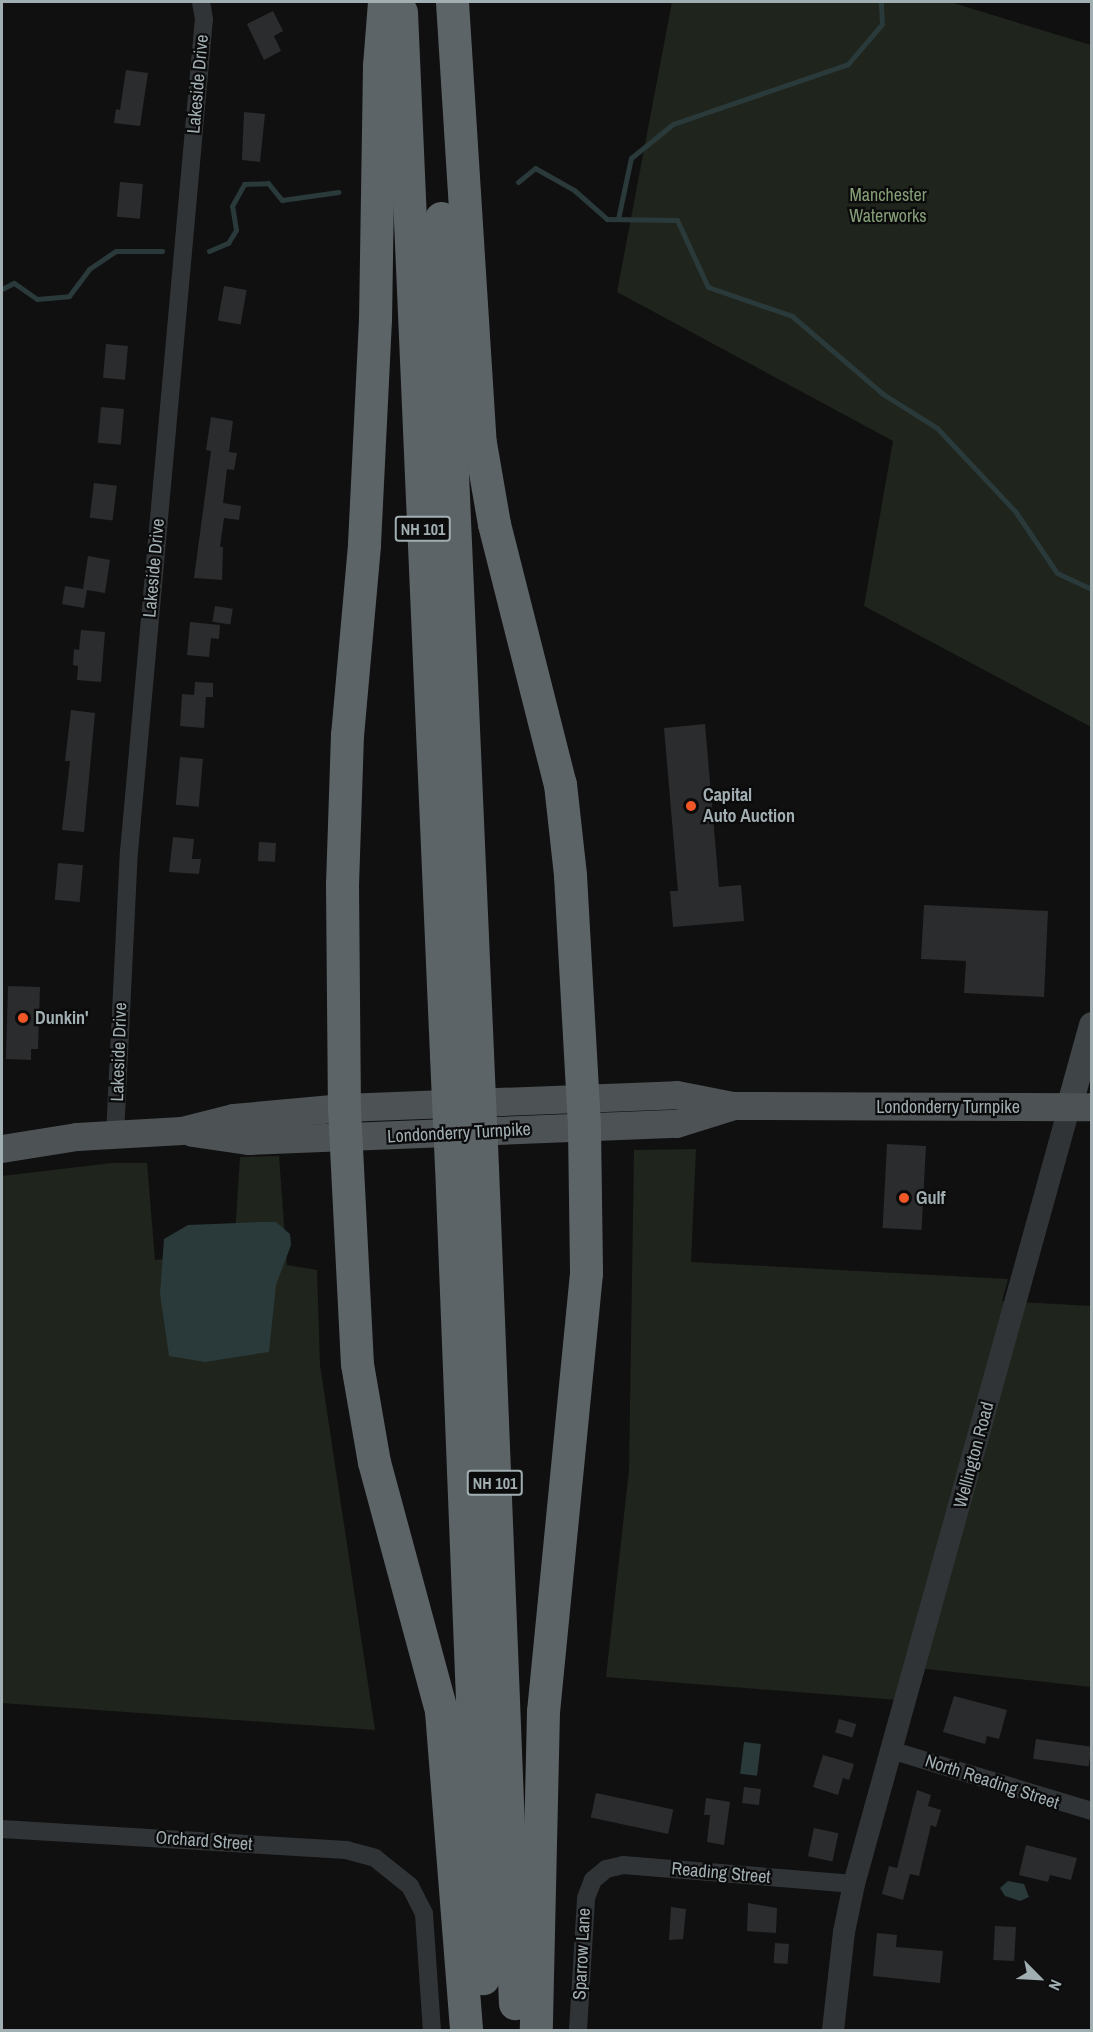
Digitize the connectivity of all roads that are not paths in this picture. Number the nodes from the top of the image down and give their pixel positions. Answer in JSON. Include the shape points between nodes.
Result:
{"nodes":[{"id":1,"x":201,"y":2,"type":"edge"},
{"id":2,"x":384,"y":2,"type":"edge"},
{"id":3,"x":400,"y":2,"type":"edge"},
{"id":4,"x":434,"y":2,"type":"edge"},
{"id":5,"x":452,"y":2,"type":"edge"},
{"id":6,"x":1092,"y":1025,"type":"edge"},
{"id":7,"x":461,"y":1054,"type":"junction"},
{"id":8,"x":1081,"y":1107,"type":"edge"},
{"id":9,"x":582,"y":1113,"type":"junction"},
{"id":10,"x":345,"y":1123,"type":"junction"},
{"id":11,"x":115,"y":1135,"type":"junction"},
{"id":12,"x":2,"y":1149,"type":"edge"},
{"id":13,"x":466,"y":1167,"type":"junction"},
{"id":14,"x":894,"y":1751,"type":"junction"},
{"id":15,"x":1092,"y":1811,"type":"edge"},
{"id":16,"x":2,"y":1828,"type":"edge"},
{"id":17,"x":593,"y":1880,"type":"joint"},
{"id":18,"x":854,"y":1884,"type":"junction"},
{"id":19,"x":832,"y":2030,"type":"edge"},
{"id":20,"x":432,"y":2031,"type":"edge"},
{"id":21,"x":466,"y":2031,"type":"edge"},
{"id":22,"x":485,"y":2031,"type":"edge"},
{"id":23,"x":516,"y":2031,"type":"edge"},
{"id":24,"x":536,"y":2031,"type":"edge"},
{"id":25,"x":578,"y":2031,"type":"edge"}],
"edges":[{"from":1,"to":11,"type":"street","name":"Lakeside Drive","via":[[204,19],[129,842]]},
{"from":2,"to":10,"type":"highway","via":[[364,544],[347,735],[342,884]]},
{"from":3,"to":7,"type":"highway","number":"NH 101"},
{"from":4,"to":7,"type":"highway","number":"NH 101"},
{"from":5,"to":9,"type":"highway","via":[[480,443],[494,524],[561,794],[572,908]]},
{"from":6,"to":8,"type":"main road","name":"Wellington Road"},
{"from":7,"to":13,"type":"highway","number":"NH 101","bridge":true},
{"from":8,"to":9,"type":"main road","name":"Londonderry Turnpike","via":[[733,1106],[677,1124]]},
{"from":8,"to":14,"type":"street","name":"Wellington Road"},
{"from":9,"to":10,"type":"main road","name":"Londonderry Turnpike"},
{"from":9,"to":24,"type":"highway","via":[[583,1320],[555,1564],[543,1711]]},
{"from":10,"to":11,"type":"main road","name":"Londonderry Turnpike","via":[[234,1118],[182,1131]]},
{"from":10,"to":21,"type":"highway","via":[[357,1364],[387,1512],[436,1686],[446,1744]]},
{"from":11,"to":12,"type":"main road","name":"Londonderry Turnpike"},
{"from":13,"to":22,"type":"highway","number":"NH 101"},
{"from":13,"to":23,"type":"highway","number":"NH 101"},
{"from":14,"to":15,"type":"street","name":"North Reading Street"},
{"from":14,"to":18,"type":"street","name":"Wellington Road"},
{"from":16,"to":20,"type":"street","name":"Orchard Street","via":[[346,1850],[375,1858],[400,1875],[418,1900],[428,1929]]},
{"from":17,"to":18,"type":"street","name":"Reading Street","via":[[606,1869],[623,1865]]},
{"from":17,"to":25,"type":"street","name":"Sparrow Lane","via":[[584,1907]]},
{"from":18,"to":19,"type":"street","name":"Wellington Road"}]}
